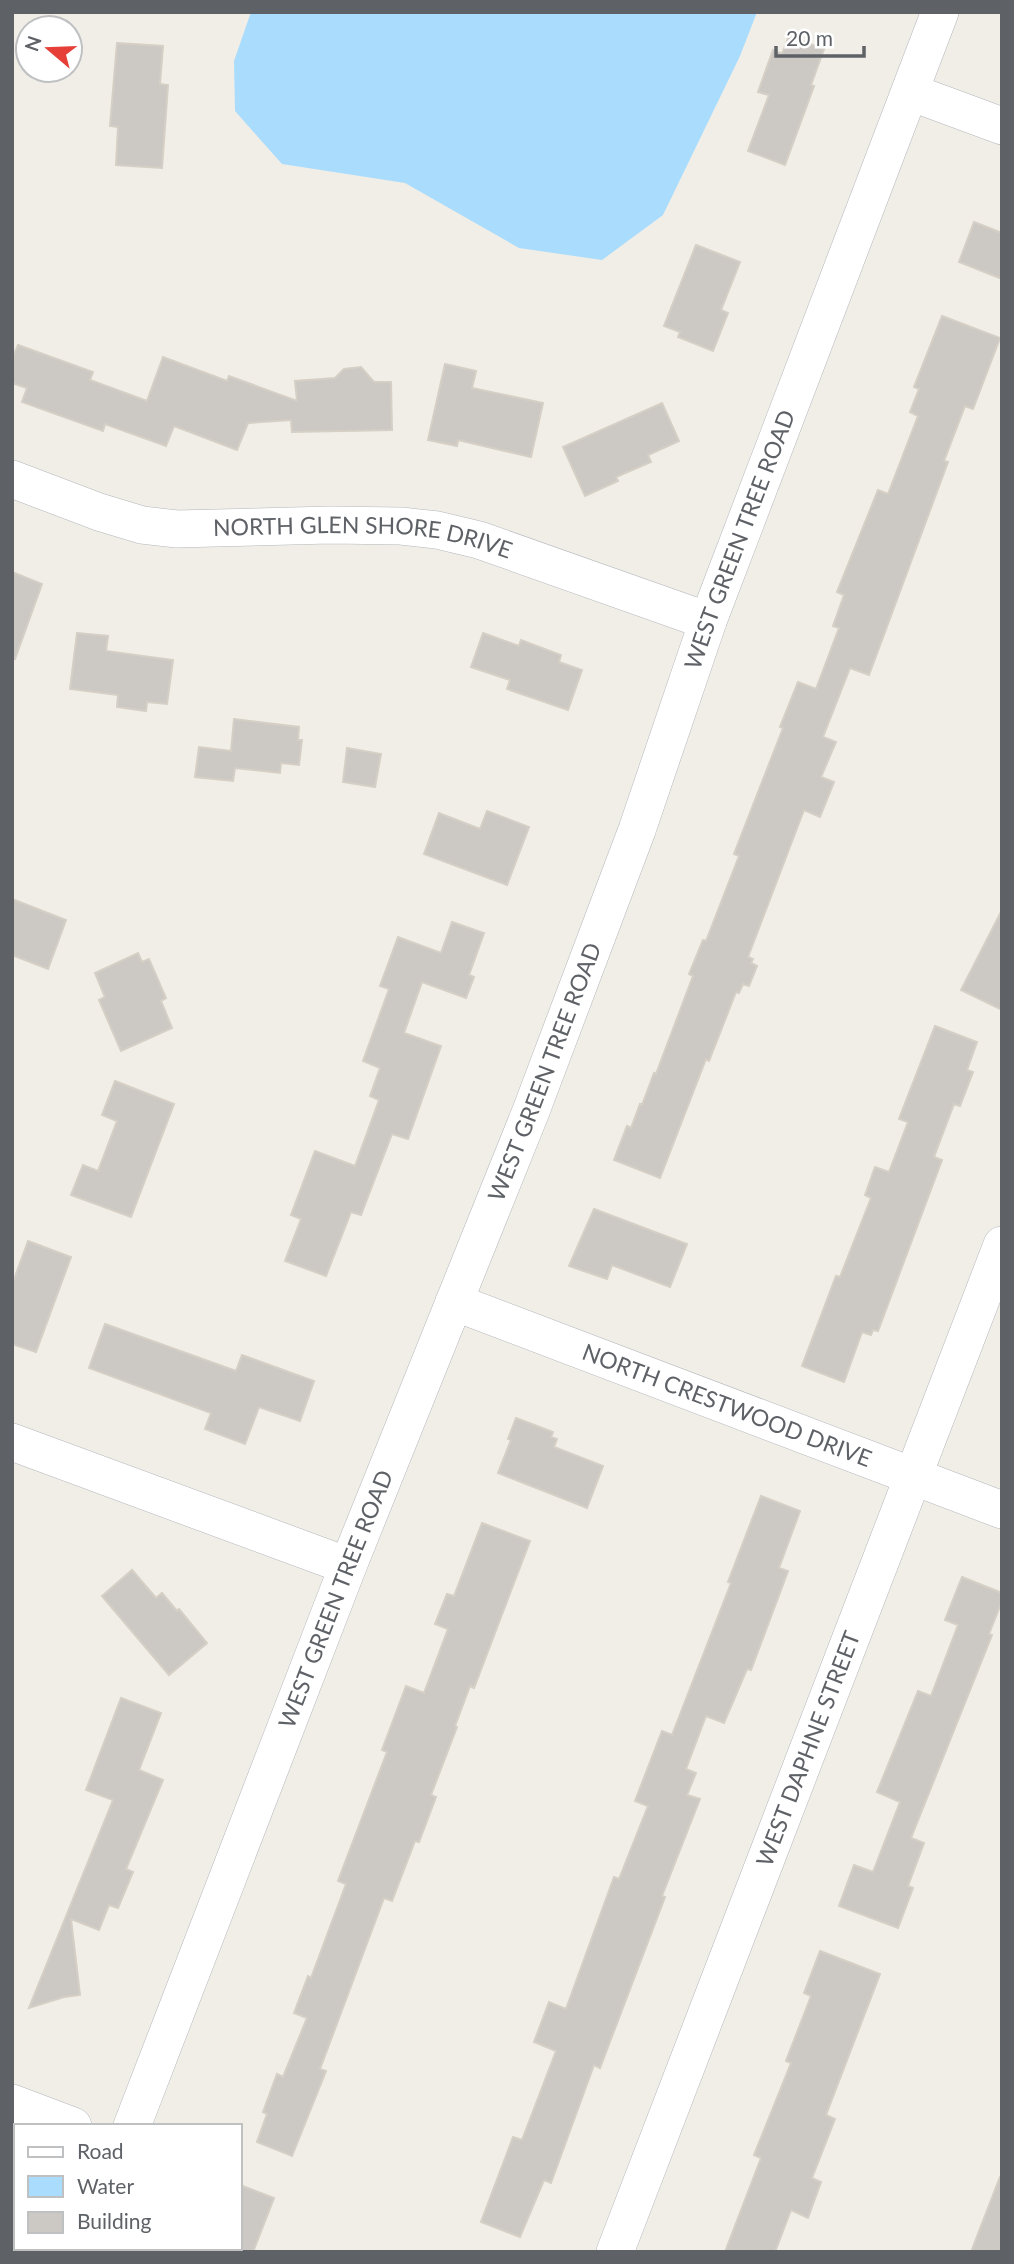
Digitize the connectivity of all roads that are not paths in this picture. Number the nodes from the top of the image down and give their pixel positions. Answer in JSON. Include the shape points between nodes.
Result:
{"nodes":[{"id":1,"x":940,"y":12,"type":"edge"},
{"id":2,"x":910,"y":92,"type":"junction"},
{"id":3,"x":1002,"y":126,"type":"edge"},
{"id":4,"x":12,"y":479,"type":"edge"},
{"id":5,"x":708,"y":621,"type":"junction"},
{"id":6,"x":1002,"y":1245,"type":"edge"},
{"id":7,"x":454,"y":1302,"type":"junction"},
{"id":8,"x":12,"y":1442,"type":"edge"},
{"id":9,"x":914,"y":1477,"type":"junction"},
{"id":10,"x":1002,"y":1510,"type":"edge"},
{"id":11,"x":348,"y":1566,"type":"junction"},
{"id":12,"x":12,"y":2103,"type":"edge"},
{"id":13,"x":68,"y":2124,"type":"edge"},
{"id":14,"x":133,"y":2124,"type":"edge"},
{"id":15,"x":615,"y":2252,"type":"edge"}],
"edges":[{"from":1,"to":2,"type":"street","name":"WEST GREEN TREE ROAD"},
{"from":2,"to":3,"type":"street"},
{"from":2,"to":5,"type":"street","name":"WEST GREEN TREE ROAD"},
{"from":4,"to":5,"type":"street","name":"NORTH GLEN SHORE DRIVE","via":[[121,518],[177,529],[330,525],[436,530],[479,540]]},
{"from":5,"to":7,"type":"street","name":"WEST GREEN TREE ROAD","via":[[637,830]]},
{"from":6,"to":9,"type":"street","name":"WEST DAPHNE STREET"},
{"from":7,"to":9,"type":"street","name":"NORTH CRESTWOOD DRIVE"},
{"from":7,"to":11,"type":"street","name":"WEST GREEN TREE ROAD"},
{"from":8,"to":11,"type":"street"},
{"from":9,"to":10,"type":"street","name":"NORTH CRESTWOOD DRIVE"},
{"from":9,"to":15,"type":"street","name":"WEST DAPHNE STREET"},
{"from":11,"to":14,"type":"street","name":"WEST GREEN TREE ROAD"},
{"from":12,"to":13,"type":"street"}]}
